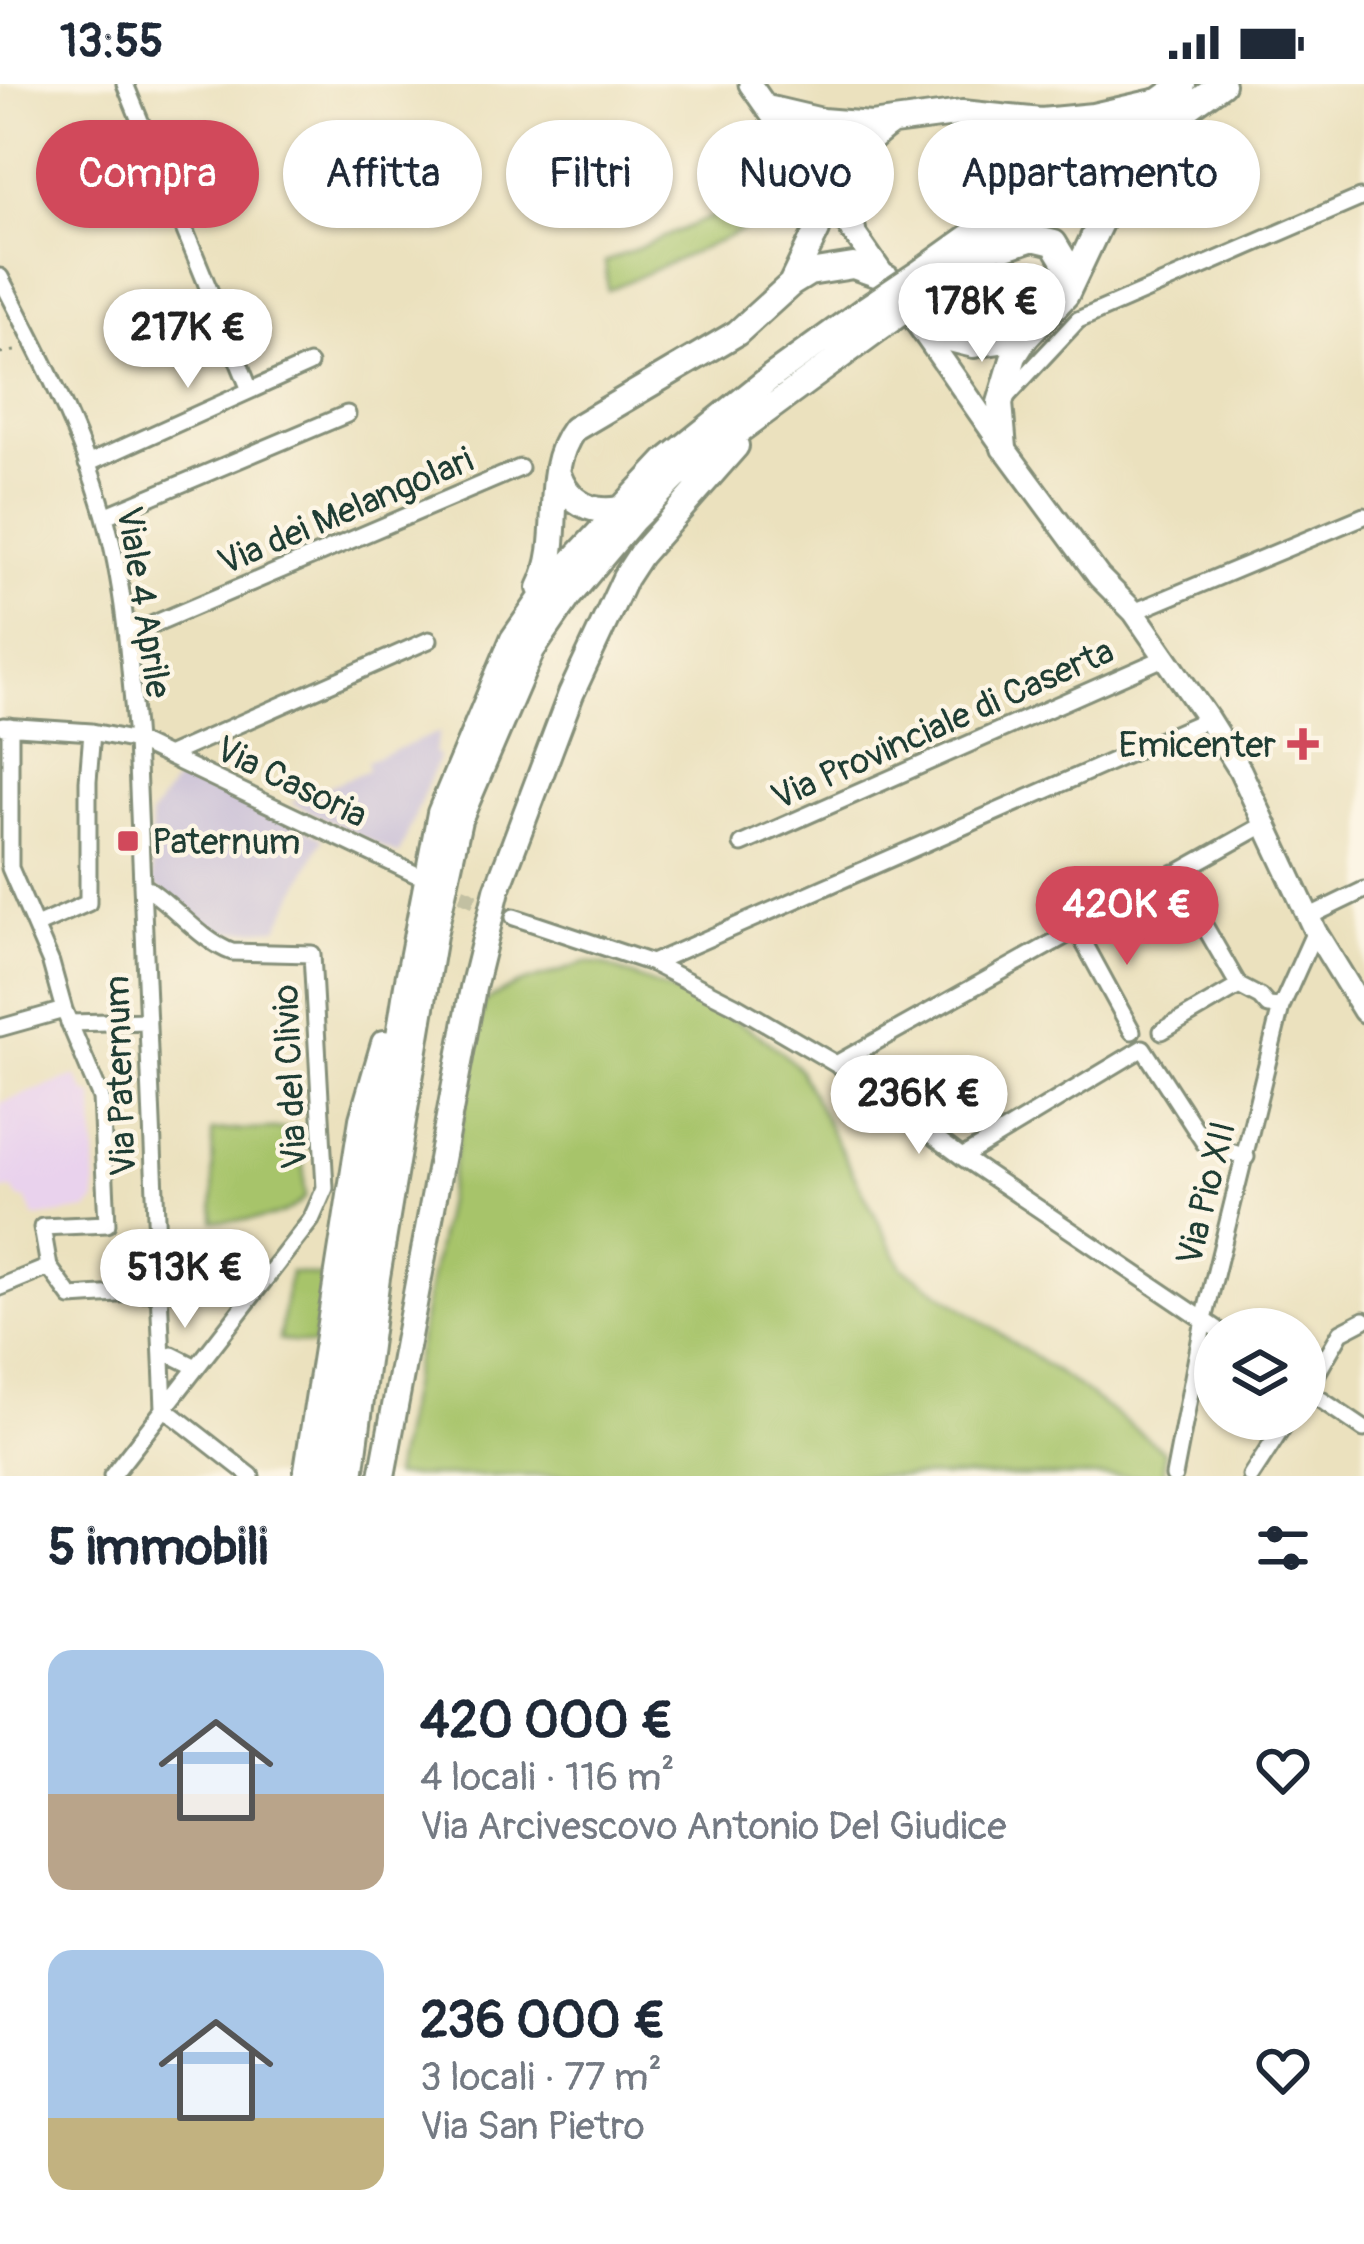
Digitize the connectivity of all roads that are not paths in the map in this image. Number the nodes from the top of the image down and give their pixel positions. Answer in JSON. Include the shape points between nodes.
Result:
{"nodes":[{"id":1,"x":125,"y":84,"type":"edge"},
{"id":2,"x":750,"y":84,"type":"edge"},
{"id":3,"x":1183,"y":84,"type":"edge"},
{"id":4,"x":1222,"y":84,"type":"edge"},
{"id":5,"x":1159,"y":101,"type":"junction"},
{"id":6,"x":770,"y":109,"type":"junction"},
{"id":7,"x":999,"y":118,"type":"junction"},
{"id":8,"x":779,"y":120,"type":"edge"},
{"id":9,"x":828,"y":120,"type":"edge"},
{"id":10,"x":1173,"y":120,"type":"edge"},
{"id":11,"x":894,"y":123,"type":"edge"},
{"id":12,"x":1360,"y":198,"type":"dead end"},
{"id":13,"x":818,"y":228,"type":"edge"},
{"id":14,"x":1003,"y":228,"type":"edge"},
{"id":15,"x":1098,"y":228,"type":"edge"},
{"id":16,"x":853,"y":230,"type":"edge"},
{"id":17,"x":967,"y":251,"type":"junction"},
{"id":18,"x":0,"y":278,"type":"edge"},
{"id":19,"x":886,"y":278,"type":"junction"},
{"id":20,"x":791,"y":284,"type":"junction"},
{"id":21,"x":1050,"y":314,"type":"junction"},
{"id":22,"x":871,"y":320,"type":"junction"},
{"id":23,"x":926,"y":333,"type":"junction"},
{"id":24,"x":1026,"y":337,"type":"junction"},
{"id":25,"x":309,"y":364,"type":"dead end"},
{"id":26,"x":250,"y":391,"type":"junction"},
{"id":27,"x":786,"y":393,"type":"junction"},
{"id":28,"x":1000,"y":403,"type":"junction"},
{"id":29,"x":347,"y":414,"type":"dead end"},
{"id":30,"x":1004,"y":448,"type":"junction"},
{"id":31,"x":87,"y":464,"type":"junction"},
{"id":32,"x":520,"y":469,"type":"dead end"},
{"id":33,"x":558,"y":474,"type":"junction"},
{"id":34,"x":619,"y":509,"type":"junction"},
{"id":35,"x":105,"y":516,"type":"junction"},
{"id":36,"x":1364,"y":517,"type":"edge"},
{"id":37,"x":1134,"y":612,"type":"junction"},
{"id":38,"x":528,"y":618,"type":"junction"},
{"id":39,"x":128,"y":635,"type":"junction"},
{"id":40,"x":429,"y":640,"type":"dead end"},
{"id":41,"x":1166,"y":657,"type":"junction"},
{"id":42,"x":1208,"y":718,"type":"junction"},
{"id":43,"x":5,"y":726,"type":"edge"},
{"id":44,"x":92,"y":732,"type":"junction"},
{"id":45,"x":136,"y":741,"type":"junction"},
{"id":46,"x":169,"y":755,"type":"junction"},
{"id":47,"x":1267,"y":823,"type":"junction"},
{"id":48,"x":742,"y":844,"type":"dead end"},
{"id":49,"x":1174,"y":873,"type":"junction"},
{"id":50,"x":415,"y":874,"type":"dead end"},
{"id":51,"x":142,"y":885,"type":"junction"},
{"id":52,"x":1364,"y":890,"type":"edge"},
{"id":53,"x":514,"y":917,"type":"tunnel mouth"},
{"id":54,"x":1311,"y":924,"type":"junction"},
{"id":55,"x":36,"y":926,"type":"junction"},
{"id":56,"x":1078,"y":930,"type":"junction"},
{"id":57,"x":652,"y":963,"type":"junction"},
{"id":58,"x":407,"y":985,"type":"junction"},
{"id":59,"x":1239,"y":986,"type":"junction"},
{"id":60,"x":1281,"y":1007,"type":"junction"},
{"id":61,"x":1364,"y":1011,"type":"edge"},
{"id":62,"x":67,"y":1017,"type":"junction"},
{"id":63,"x":148,"y":1021,"type":"junction"},
{"id":64,"x":0,"y":1028,"type":"edge"},
{"id":65,"x":1132,"y":1030,"type":"dead end"},
{"id":66,"x":1162,"y":1031,"type":"dead end"},
{"id":67,"x":836,"y":1064,"type":"junction"},
{"id":68,"x":962,"y":1157,"type":"junction"},
{"id":69,"x":1246,"y":1157,"type":"junction"},
{"id":70,"x":381,"y":1199,"type":"junction"},
{"id":71,"x":42,"y":1271,"type":"junction"},
{"id":72,"x":0,"y":1287,"type":"edge"},
{"id":73,"x":157,"y":1292,"type":"junction"},
{"id":74,"x":251,"y":1294,"type":"junction"},
{"id":75,"x":1214,"y":1308,"type":"edge"},
{"id":76,"x":1194,"y":1314,"type":"edge"},
{"id":77,"x":1364,"y":1320,"type":"edge"},
{"id":78,"x":172,"y":1355,"type":"junction"},
{"id":79,"x":1326,"y":1358,"type":"edge"},
{"id":80,"x":196,"y":1366,"type":"junction"},
{"id":81,"x":163,"y":1373,"type":"junction"},
{"id":82,"x":1194,"y":1392,"type":"edge"},
{"id":83,"x":1326,"y":1405,"type":"edge"},
{"id":84,"x":164,"y":1408,"type":"junction"},
{"id":85,"x":1364,"y":1429,"type":"edge"},
{"id":86,"x":1274,"y":1440,"type":"edge"},
{"id":87,"x":112,"y":1476,"type":"edge"},
{"id":88,"x":251,"y":1476,"type":"edge"},
{"id":89,"x":306,"y":1476,"type":"edge"},
{"id":90,"x":330,"y":1476,"type":"edge"},
{"id":91,"x":351,"y":1476,"type":"edge"},
{"id":92,"x":382,"y":1476,"type":"edge"},
{"id":93,"x":1174,"y":1476,"type":"edge"},
{"id":94,"x":1251,"y":1476,"type":"edge"}],
"edges":[{"from":1,"to":26,"type":"street"},
{"from":2,"to":6,"type":"main road"},
{"from":3,"to":5,"type":"highway"},
{"from":4,"to":10,"type":"highway"},
{"from":5,"to":7,"type":"highway","via":[[1093,116]]},
{"from":5,"to":17,"type":"highway"},
{"from":6,"to":8,"type":"main road"},
{"from":6,"to":9,"type":"highway"},
{"from":7,"to":11,"type":"highway","via":[[962,113]]},
{"from":7,"to":17,"type":"highway","via":[[1020,139],[1024,178]]},
{"from":12,"to":28,"type":"street","via":[[1078,320]]},
{"from":13,"to":20,"type":"highway"},
{"from":14,"to":17,"type":"highway"},
{"from":15,"to":21,"type":"highway"},
{"from":16,"to":19,"type":"main road"},
{"from":17,"to":21,"type":"highway","via":[[1033,238],[1054,243],[1066,263]]},
{"from":17,"to":22,"type":"highway","bridge":true},
{"from":18,"to":31,"type":"street","name":"Viale 4 Aprile"},
{"from":19,"to":20,"type":"highway","via":[[839,266]]},
{"from":19,"to":23,"type":"main road"},
{"from":20,"to":33,"type":"highway","via":[[737,333],[574,429]]},
{"from":21,"to":24,"type":"highway"},
{"from":22,"to":27,"type":"highway"},
{"from":22,"to":34,"type":"highway","via":[[771,377]]},
{"from":23,"to":24,"type":"highway","via":[[974,345]]},
{"from":23,"to":30,"type":"main road"},
{"from":24,"to":28,"type":"highway"},
{"from":25,"to":26,"type":"street"},
{"from":26,"to":31,"type":"street"},
{"from":27,"to":70,"type":"highway","via":[[662,491],[532,650],[458,820]]},
{"from":27,"to":92,"type":"highway","via":[[632,567],[528,800],[473,988]]},
{"from":28,"to":30,"type":"highway"},
{"from":29,"to":35,"type":"street"},
{"from":30,"to":37,"type":"main road"},
{"from":31,"to":35,"type":"street","name":"Viale 4 Aprile"},
{"from":32,"to":39,"type":"street","name":"Via dei Melangolari"},
{"from":33,"to":34,"type":"highway","via":[[587,509]]},
{"from":33,"to":38,"type":"highway","via":[[551,556]]},
{"from":34,"to":38,"type":"highway"},
{"from":35,"to":39,"type":"street","name":"Viale 4 Aprile"},
{"from":36,"to":37,"type":"street"},
{"from":37,"to":41,"type":"main road"},
{"from":38,"to":58,"type":"highway","via":[[440,813]]},
{"from":39,"to":45,"type":"street","name":"Viale 4 Aprile"},
{"from":40,"to":46,"type":"street"},
{"from":41,"to":42,"type":"main road"},
{"from":41,"to":48,"type":"street","name":"Via Provinciale di Caserta"},
{"from":42,"to":47,"type":"main road"},
{"from":42,"to":57,"type":"street"},
{"from":43,"to":44,"type":"street","name":"Via Casoria"},
{"from":43,"to":55,"type":"street","via":[[10,868]]},
{"from":44,"to":45,"type":"street","name":"Via Casoria"},
{"from":44,"to":55,"type":"street","via":[[88,903]]},
{"from":45,"to":46,"type":"street","name":"Via Casoria"},
{"from":45,"to":51,"type":"street","name":"Via Paternum"},
{"from":46,"to":50,"type":"street","name":"Via Casoria"},
{"from":47,"to":49,"type":"street"},
{"from":47,"to":54,"type":"main road"},
{"from":49,"to":56,"type":"street"},
{"from":49,"to":59,"type":"street"},
{"from":51,"to":63,"type":"street","name":"Via Paternum"},
{"from":51,"to":74,"type":"street","name":"Via del Clivio","via":[[232,952],[312,954],[325,1188],[311,1220]]},
{"from":52,"to":54,"type":"street"},
{"from":53,"to":57,"type":"street"},
{"from":54,"to":60,"type":"street","name":"Via Pio XII"},
{"from":54,"to":61,"type":"main road"},
{"from":55,"to":62,"type":"street"},
{"from":56,"to":65,"type":"street"},
{"from":56,"to":67,"type":"street"},
{"from":57,"to":67,"type":"street"},
{"from":58,"to":70,"type":"highway"},
{"from":58,"to":89,"type":"highway","via":[[362,1119]]},
{"from":59,"to":60,"type":"street"},
{"from":59,"to":66,"type":"street"},
{"from":60,"to":69,"type":"street","name":"Via Pio XII"},
{"from":62,"to":63,"type":"street"},
{"from":62,"to":64,"type":"street"},
{"from":62,"to":71,"type":"street","via":[[100,1098],[107,1224],[42,1227]]},
{"from":63,"to":73,"type":"street","name":"Via Paternum"},
{"from":67,"to":68,"type":"street"},
{"from":68,"to":69,"type":"street","via":[[1143,1048],[1205,1144]]},
{"from":68,"to":76,"type":"street"},
{"from":69,"to":75,"type":"street","name":"Via Pio XII"},
{"from":70,"to":90,"type":"highway"},
{"from":70,"to":91,"type":"highway"},
{"from":71,"to":72,"type":"street"},
{"from":71,"to":73,"type":"street","via":[[70,1297]]},
{"from":73,"to":74,"type":"street","via":[[227,1287]]},
{"from":73,"to":78,"type":"street"},
{"from":73,"to":81,"type":"street","name":"Via Paternum"},
{"from":74,"to":80,"type":"street","name":"Via del Clivio"},
{"from":77,"to":79,"type":"street","via":[[1341,1332]]},
{"from":78,"to":80,"type":"street"},
{"from":78,"to":81,"type":"street"},
{"from":80,"to":84,"type":"street","name":"Via del Clivio"},
{"from":81,"to":84,"type":"street","name":"Via Paternum"},
{"from":82,"to":93,"type":"street","name":"Via Pio XII"},
{"from":83,"to":85,"type":"street"},
{"from":84,"to":87,"type":"street"},
{"from":84,"to":88,"type":"street"},
{"from":86,"to":94,"type":"street"}]}
